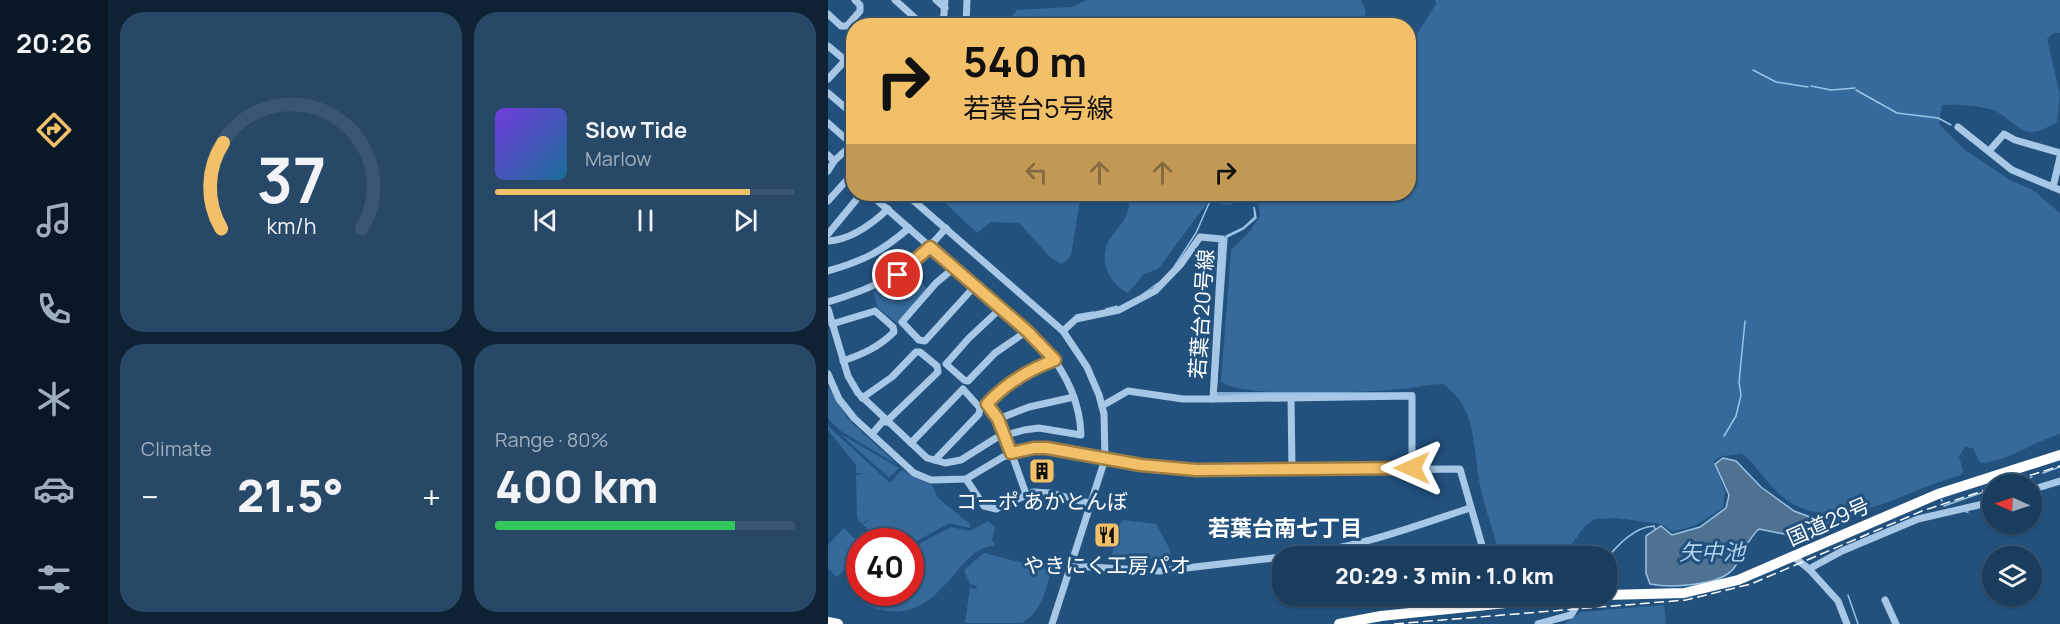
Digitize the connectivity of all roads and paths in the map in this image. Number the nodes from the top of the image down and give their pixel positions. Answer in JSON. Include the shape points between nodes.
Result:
{"nodes":[{"id":1,"x":855,"y":0,"type":"edge"},
{"id":2,"x":895,"y":0,"type":"edge"},
{"id":3,"x":936,"y":0,"type":"edge"},
{"id":4,"x":945,"y":0,"type":"edge"},
{"id":5,"x":968,"y":0,"type":"edge"},
{"id":6,"x":945,"y":8,"type":"junction"},
{"id":7,"x":828,"y":14,"type":"edge"},
{"id":8,"x":854,"y":18,"type":"edge"},
{"id":9,"x":915,"y":18,"type":"edge"},
{"id":10,"x":944,"y":18,"type":"edge"},
{"id":11,"x":967,"y":18,"type":"edge"},
{"id":12,"x":846,"y":26,"type":"edge"},
{"id":13,"x":829,"y":49,"type":"edge"},
{"id":14,"x":845,"y":60,"type":"joint"},
{"id":15,"x":828,"y":79,"type":"edge"},
{"id":16,"x":828,"y":93,"type":"edge"},
{"id":17,"x":844,"y":106,"type":"edge"},
{"id":18,"x":828,"y":123,"type":"edge"},
{"id":19,"x":1958,"y":127,"type":"dead end"},
{"id":20,"x":846,"y":139,"type":"edge"},
{"id":21,"x":845,"y":151,"type":"dead end"},
{"id":22,"x":1989,"y":151,"type":"junction"},
{"id":23,"x":2060,"y":155,"type":"edge"},
{"id":24,"x":831,"y":158,"type":"edge"},
{"id":25,"x":828,"y":171,"type":"edge"},
{"id":26,"x":846,"y":180,"type":"edge"},
{"id":27,"x":2056,"y":188,"type":"edge"},
{"id":28,"x":829,"y":198,"type":"edge"},
{"id":29,"x":855,"y":201,"type":"edge"},
{"id":30,"x":878,"y":201,"type":"edge"},
{"id":31,"x":914,"y":201,"type":"edge"},
{"id":32,"x":888,"y":209,"type":"junction"},
{"id":33,"x":909,"y":228,"type":"junction"},
{"id":34,"x":946,"y":228,"type":"junction"},
{"id":35,"x":828,"y":234,"type":"edge"},
{"id":36,"x":828,"y":241,"type":"edge"},
{"id":37,"x":930,"y":247,"type":"junction"},
{"id":38,"x":954,"y":268,"type":"junction"},
{"id":39,"x":828,"y":271,"type":"edge"},
{"id":40,"x":974,"y":287,"type":"junction"},
{"id":41,"x":828,"y":302,"type":"edge"},
{"id":42,"x":828,"y":309,"type":"edge"},
{"id":43,"x":1000,"y":309,"type":"junction"},
{"id":44,"x":832,"y":324,"type":"junction"},
{"id":45,"x":1027,"y":331,"type":"junction"},
{"id":46,"x":1063,"y":331,"type":"junction"},
{"id":47,"x":843,"y":360,"type":"junction"},
{"id":48,"x":1055,"y":360,"type":"junction"},
{"id":49,"x":828,"y":374,"type":"edge"},
{"id":50,"x":1074,"y":397,"type":"junction"},
{"id":51,"x":862,"y":398,"type":"junction"},
{"id":52,"x":1291,"y":398,"type":"junction"},
{"id":53,"x":1213,"y":399,"type":"junction"},
{"id":54,"x":1102,"y":406,"type":"junction"},
{"id":55,"x":998,"y":419,"type":"junction"},
{"id":56,"x":885,"y":421,"type":"junction"},
{"id":57,"x":872,"y":434,"type":"junction"},
{"id":58,"x":1005,"y":435,"type":"junction"},
{"id":59,"x":911,"y":443,"type":"junction"},
{"id":60,"x":1011,"y":453,"type":"junction"},
{"id":61,"x":2060,"y":455,"type":"edge"},
{"id":62,"x":1105,"y":459,"type":"junction"},
{"id":63,"x":935,"y":460,"type":"junction"},
{"id":64,"x":1412,"y":468,"type":"junction"},
{"id":65,"x":1292,"y":469,"type":"junction"},
{"id":66,"x":966,"y":479,"type":"junction"},
{"id":67,"x":2060,"y":481,"type":"edge"},
{"id":68,"x":2042,"y":487,"type":"edge"},
{"id":69,"x":1026,"y":494,"type":"junction"},
{"id":70,"x":1092,"y":504,"type":"junction"},
{"id":71,"x":1982,"y":504,"type":"edge"},
{"id":72,"x":1470,"y":508,"type":"junction"},
{"id":73,"x":1355,"y":546,"type":"edge"},
{"id":74,"x":1482,"y":546,"type":"edge"},
{"id":75,"x":1272,"y":558,"type":"edge"},
{"id":76,"x":1795,"y":558,"type":"junction"},
{"id":77,"x":1071,"y":566,"type":"junction"},
{"id":78,"x":1809,"y":569,"type":"junction"},
{"id":79,"x":1617,"y":595,"type":"edge"},
{"id":80,"x":1885,"y":600,"type":"dead end"},
{"id":81,"x":1445,"y":606,"type":"edge"},
{"id":82,"x":1577,"y":606,"type":"edge"},
{"id":83,"x":828,"y":622,"type":"edge"},
{"id":84,"x":838,"y":624,"type":"edge"},
{"id":85,"x":1052,"y":624,"type":"edge"},
{"id":86,"x":1339,"y":624,"type":"edge"},
{"id":87,"x":1539,"y":624,"type":"edge"},
{"id":88,"x":1847,"y":624,"type":"edge"},
{"id":89,"x":1896,"y":624,"type":"edge"}],
"edges":[{"from":1,"to":8,"type":"street","via":[[860,11]]},
{"from":2,"to":9,"type":"street"},
{"from":3,"to":6,"type":"street"},
{"from":4,"to":6,"type":"street"},
{"from":5,"to":11,"type":"street"},
{"from":6,"to":10,"type":"street"},
{"from":7,"to":12,"type":"street"},
{"from":13,"to":14,"type":"street"},
{"from":14,"to":15,"type":"street"},
{"from":16,"to":17,"type":"street"},
{"from":18,"to":20,"type":"street"},
{"from":19,"to":22,"type":"street"},
{"from":21,"to":24,"type":"street"},
{"from":22,"to":23,"type":"street","via":[[2004,134]]},
{"from":22,"to":27,"type":"street","via":[[2012,170]]},
{"from":23,"to":27,"type":"street"},
{"from":24,"to":25,"type":"street"},
{"from":26,"to":28,"type":"street"},
{"from":29,"to":35,"type":"street"},
{"from":30,"to":32,"type":"street"},
{"from":31,"to":34,"type":"street"},
{"from":32,"to":33,"type":"street"},
{"from":32,"to":36,"type":"street","via":[[872,224]]},
{"from":33,"to":37,"type":"street"},
{"from":33,"to":39,"type":"street","via":[[886,248],[862,261]]},
{"from":34,"to":37,"type":"street"},
{"from":34,"to":46,"type":"street"},
{"from":37,"to":38,"type":"street"},
{"from":37,"to":41,"type":"street","via":[[898,275]]},
{"from":38,"to":40,"type":"street"},
{"from":38,"to":40,"type":"street","via":[[916,305],[903,326],[919,340],[925,340]]},
{"from":40,"to":43,"type":"street"},
{"from":42,"to":44,"type":"street"},
{"from":43,"to":45,"type":"street"},
{"from":43,"to":45,"type":"street","via":[[946,364],[964,380],[968,381],[995,353]]},
{"from":44,"to":47,"type":"street"},
{"from":44,"to":47,"type":"street","via":[[875,312],[893,327],[894,332],[885,341]]},
{"from":45,"to":48,"type":"street"},
{"from":46,"to":53,"type":"street","name":"若葉台20号線","via":[[1076,319],[1119,310],[1139,301],[1169,277],[1198,238],[1221,238]]},
{"from":46,"to":54,"type":"street","via":[[1093,379]]},
{"from":47,"to":51,"type":"street"},
{"from":48,"to":50,"type":"street"},
{"from":48,"to":55,"type":"street","via":[[1024,374],[996,394],[987,404]]},
{"from":49,"to":57,"type":"street","via":[[847,410]]},
{"from":50,"to":55,"type":"street"},
{"from":50,"to":58,"type":"street","via":[[1081,435],[1039,428]]},
{"from":51,"to":56,"type":"street"},
{"from":51,"to":56,"type":"street","via":[[916,352],[937,366],[938,372]]},
{"from":52,"to":53,"type":"street"},
{"from":52,"to":64,"type":"street","via":[[1412,396]]},
{"from":52,"to":65,"type":"street"},
{"from":53,"to":54,"type":"street","name":"若葉台20号線","via":[[1128,391]]},
{"from":54,"to":62,"type":"street"},
{"from":55,"to":58,"type":"street"},
{"from":56,"to":57,"type":"street"},
{"from":56,"to":59,"type":"street"},
{"from":57,"to":66,"type":"street","via":[[918,475],[939,481]]},
{"from":58,"to":60,"type":"street"},
{"from":58,"to":63,"type":"street","via":[[961,460]]},
{"from":59,"to":63,"type":"street"},
{"from":59,"to":63,"type":"street","via":[[963,389],[980,408],[979,414]]},
{"from":60,"to":62,"type":"street","via":[[1040,448]]},
{"from":60,"to":66,"type":"street"},
{"from":60,"to":69,"type":"street"},
{"from":61,"to":76,"type":"highway","name":"国道29号","via":[[1938,494]]},
{"from":62,"to":65,"type":"street","via":[[1196,470]]},
{"from":62,"to":70,"type":"street"},
{"from":64,"to":65,"type":"street"},
{"from":64,"to":72,"type":"street","via":[[1460,469]]},
{"from":66,"to":69,"type":"street","via":[[984,506],[996,509]]},
{"from":67,"to":68,"type":"street"},
{"from":69,"to":70,"type":"street","via":[[1050,493]]},
{"from":70,"to":77,"type":"street"},
{"from":71,"to":78,"type":"street","via":[[1918,519]]},
{"from":72,"to":73,"type":"street"},
{"from":72,"to":74,"type":"street"},
{"from":75,"to":77,"type":"street","via":[[1160,572]]},
{"from":76,"to":78,"type":"street"},
{"from":76,"to":79,"type":"highway","name":"国道29号","via":[[1700,590]]},
{"from":77,"to":85,"type":"street"},
{"from":78,"to":88,"type":"street","via":[[1838,601]]},
{"from":80,"to":89,"type":"street"},
{"from":81,"to":86,"type":"highway"},
{"from":82,"to":87,"type":"street","via":[[1571,615]]},
{"from":83,"to":84,"type":"highway"}]}
